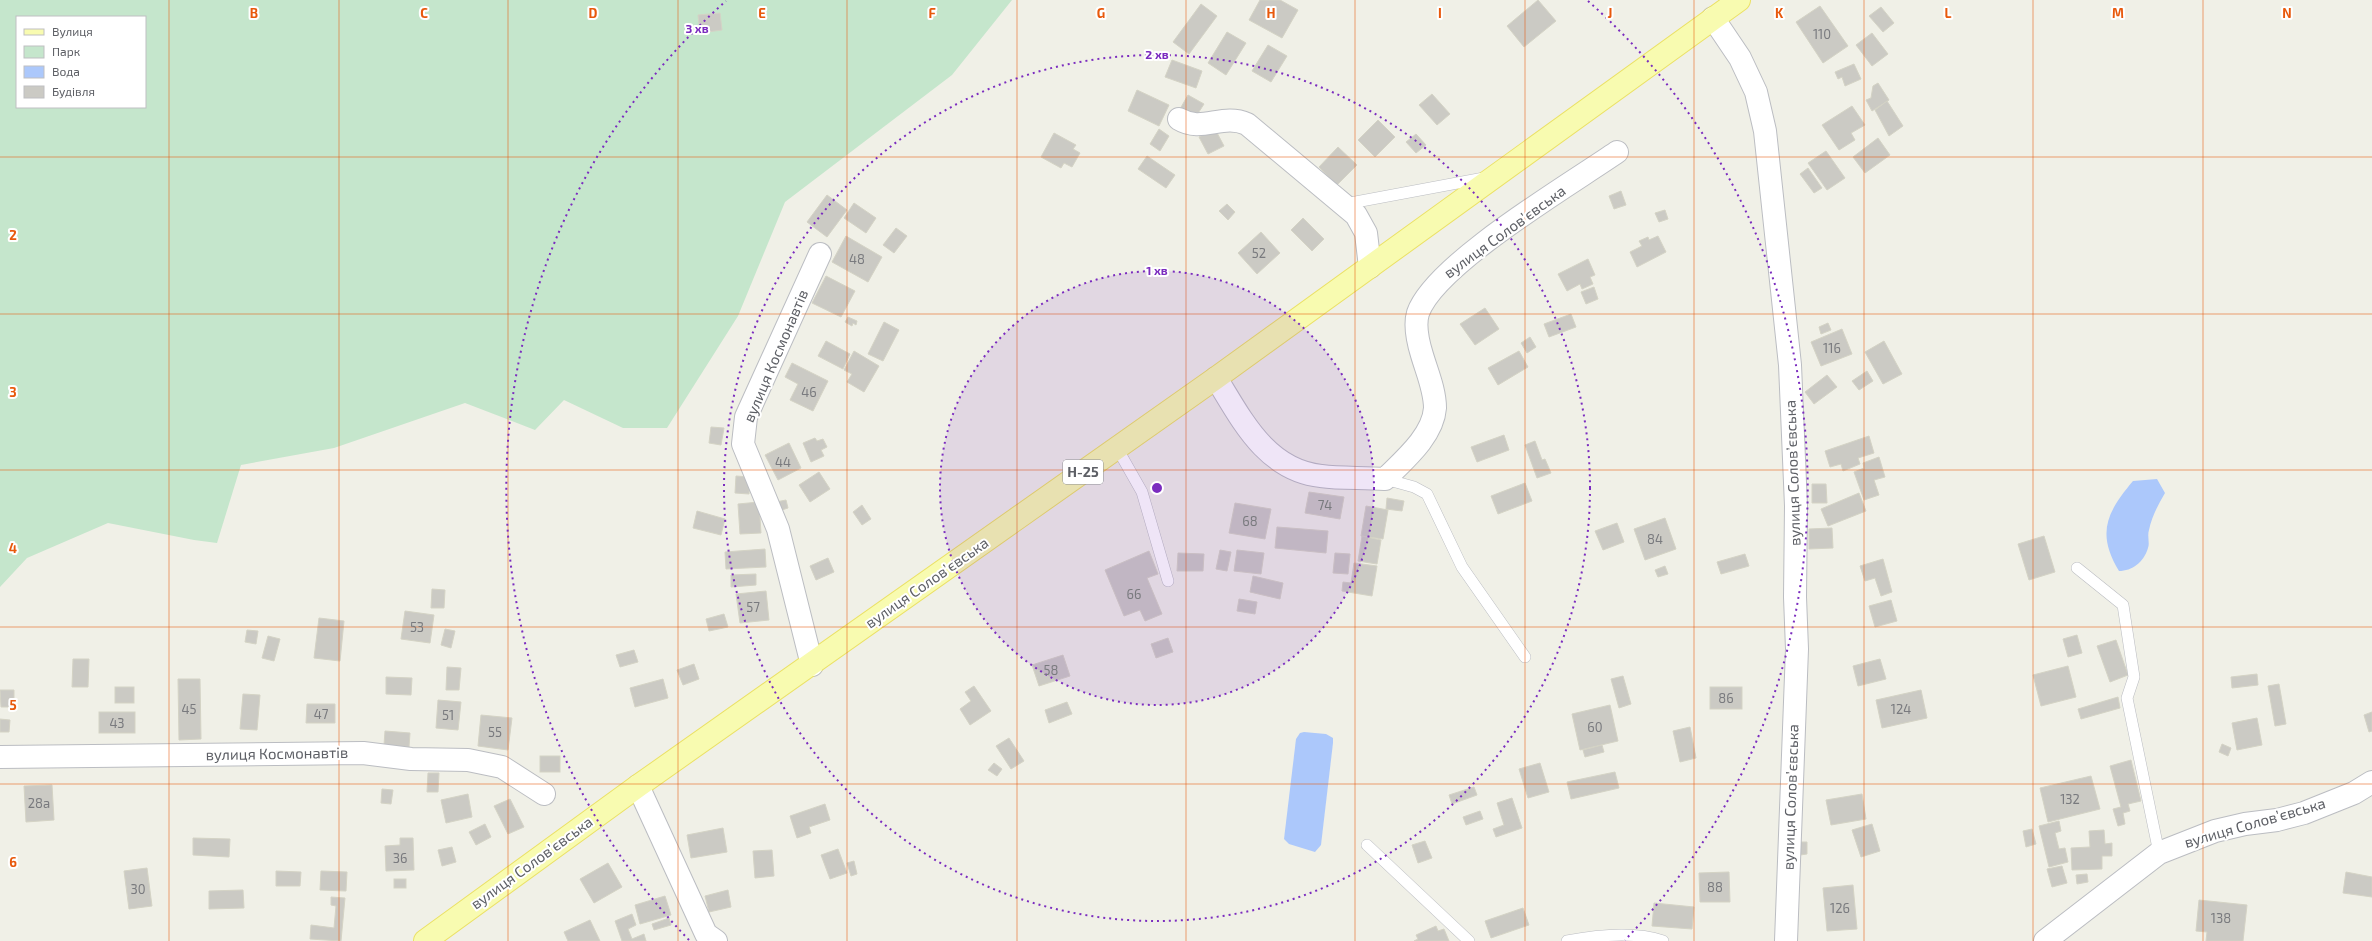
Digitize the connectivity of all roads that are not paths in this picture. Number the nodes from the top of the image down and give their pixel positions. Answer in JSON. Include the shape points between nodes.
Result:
{"nodes":[{"id":1,"x":1739,"y":0,"type":"edge"},
{"id":2,"x":1713,"y":18,"type":"junction"},
{"id":3,"x":1179,"y":119,"type":"dead end"},
{"id":4,"x":1617,"y":152,"type":"dead end"},
{"id":5,"x":1493,"y":176,"type":"junction"},
{"id":6,"x":1345,"y":204,"type":"junction"},
{"id":7,"x":820,"y":254,"type":"dead end"},
{"id":8,"x":1370,"y":267,"type":"junction"},
{"id":9,"x":1216,"y":378,"type":"junction"},
{"id":10,"x":1116,"y":448,"type":"junction"},
{"id":11,"x":1385,"y":478,"type":"junction"},
{"id":12,"x":2077,"y":568,"type":"dead end"},
{"id":13,"x":1168,"y":581,"type":"dead end"},
{"id":14,"x":1525,"y":657,"type":"dead end"},
{"id":15,"x":812,"y":665,"type":"junction"},
{"id":16,"x":0,"y":757,"type":"edge"},
{"id":17,"x":2372,"y":782,"type":"edge"},
{"id":18,"x":638,"y":786,"type":"junction"},
{"id":19,"x":544,"y":794,"type":"dead end"},
{"id":20,"x":1367,"y":845,"type":"dead end"},
{"id":21,"x":2158,"y":854,"type":"junction"},
{"id":22,"x":709,"y":939,"type":"edge"},
{"id":23,"x":425,"y":941,"type":"edge"},
{"id":24,"x":1469,"y":941,"type":"edge"},
{"id":25,"x":1567,"y":941,"type":"edge"},
{"id":26,"x":1663,"y":941,"type":"edge"},
{"id":27,"x":1786,"y":941,"type":"edge"},
{"id":28,"x":2045,"y":941,"type":"edge"}],
"edges":[{"from":1,"to":2,"type":"main road","name":"вулиця Соловʼєвська","number":"Н-25"},
{"from":2,"to":5,"type":"main road","name":"вулиця Соловʼєвська","number":"Н-25"},
{"from":2,"to":27,"type":"street","name":"вулиця Соловʼєвська","via":[[1740,58],[1756,92],[1765,131],[1790,365],[1796,506],[1797,649]]},
{"from":3,"to":6,"type":"street","via":[[1194,126],[1225,121],[1240,121],[1247,124]]},
{"from":4,"to":11,"type":"street","name":"вулиця Соловʼєвська","via":[[1486,242],[1444,276],[1425,298],[1418,314],[1417,331],[1434,397],[1433,420],[1417,446]]},
{"from":5,"to":6,"type":"lane"},
{"from":5,"to":8,"type":"main road","name":"вулиця Соловʼєвська","number":"Н-25"},
{"from":6,"to":8,"type":"street","via":[[1362,223],[1368,242]]},
{"from":7,"to":15,"type":"street","name":"вулиця Космонавтів","via":[[746,417],[743,444],[778,529]]},
{"from":8,"to":9,"type":"main road","name":"вулиця Соловʼєвська","number":"Н-25"},
{"from":9,"to":10,"type":"main road","name":"вулиця Соловʼєвська","number":"Н-25"},
{"from":9,"to":11,"type":"street","via":[[1250,433],[1270,455],[1285,466],[1321,476]]},
{"from":10,"to":13,"type":"lane","via":[[1142,492]]},
{"from":10,"to":15,"type":"main road","name":"вулиця Соловʼєвська","number":"Н-25"},
{"from":11,"to":14,"type":"lane","via":[[1427,494],[1462,566]]},
{"from":12,"to":21,"type":"lane","via":[[2123,605],[2134,677],[2127,698]]},
{"from":15,"to":18,"type":"main road","name":"вулиця Соловʼєвська","number":"Н-25"},
{"from":16,"to":19,"type":"street","name":"вулиця Космонавтів","via":[[363,753],[411,759],[468,760],[502,767]]},
{"from":17,"to":21,"type":"street","name":"вулиця Соловʼєвська","via":[[2354,793],[2304,813],[2215,831]]},
{"from":18,"to":22,"type":"street"},
{"from":18,"to":23,"type":"main road","name":"вулиця Соловʼєвська","number":"Н-25"},
{"from":20,"to":24,"type":"lane"},
{"from":21,"to":28,"type":"street","name":"вулиця Соловʼєвська"},
{"from":25,"to":26,"type":"lane","via":[[1624,935]]}]}
